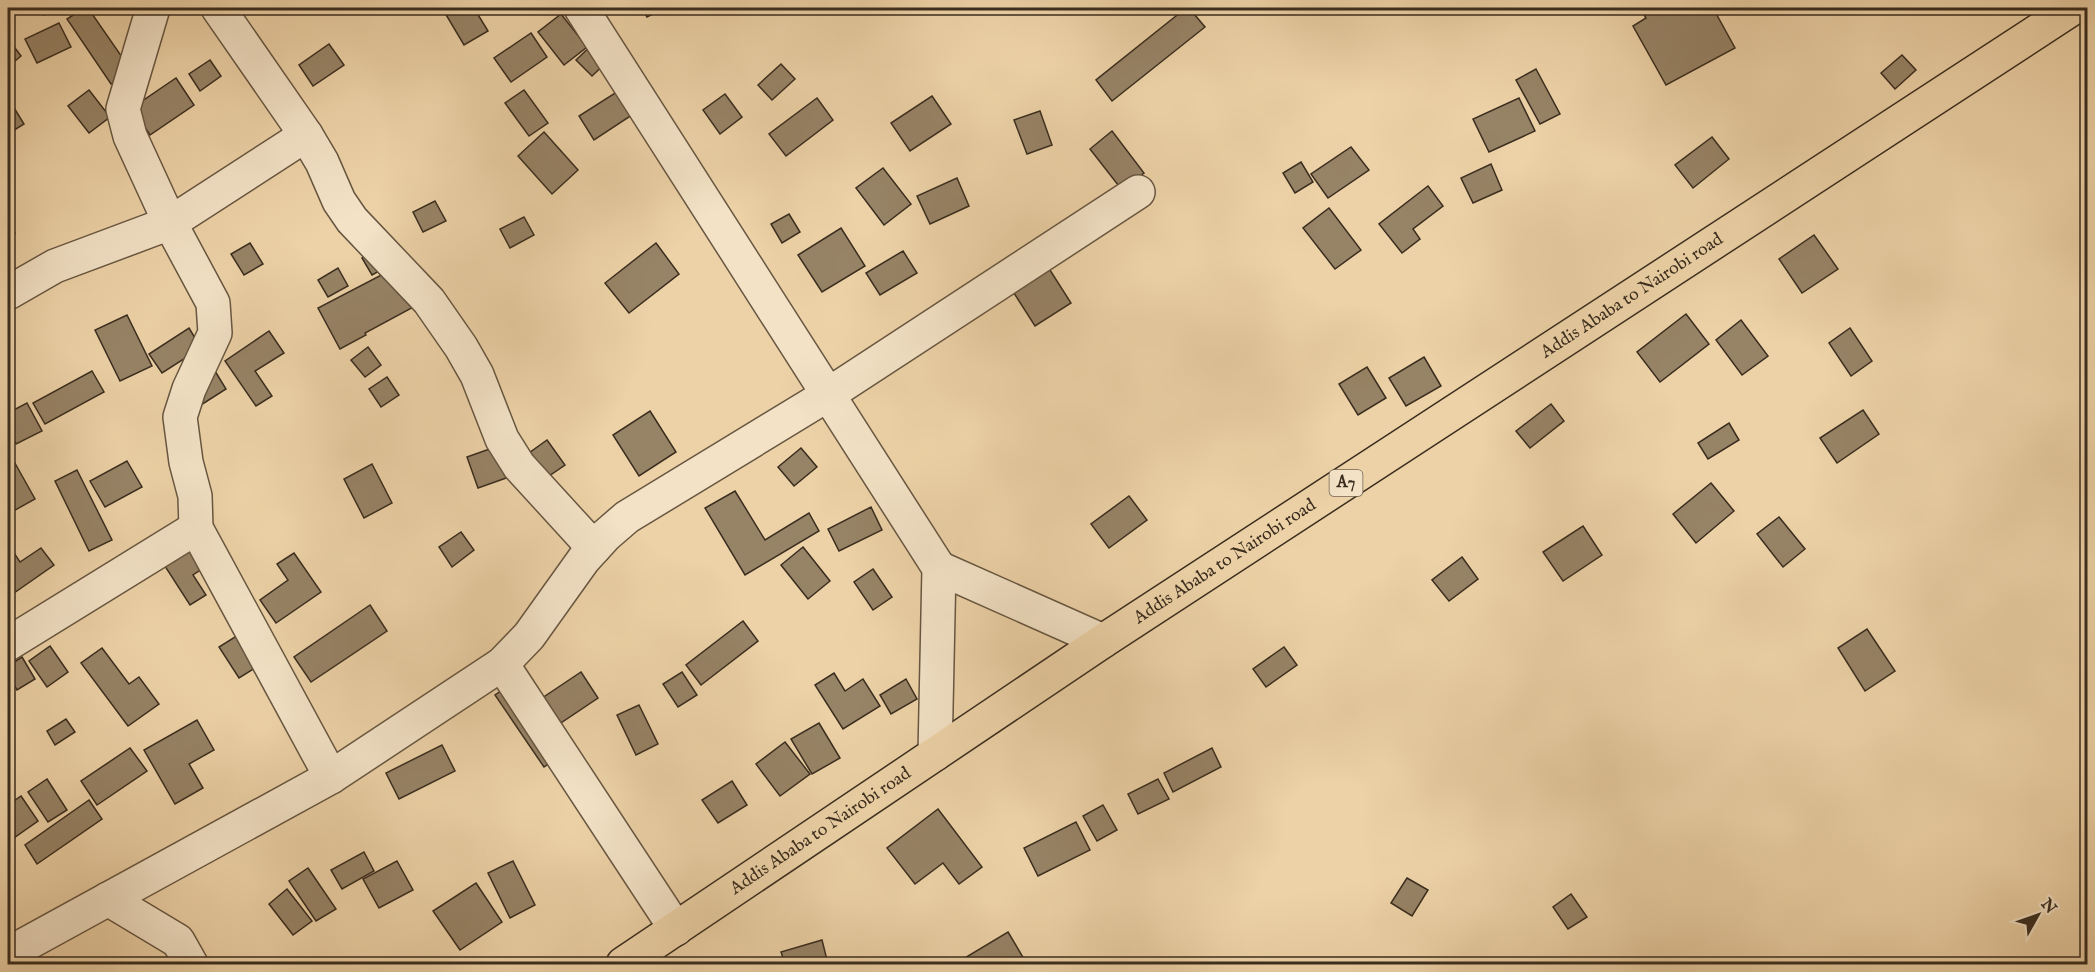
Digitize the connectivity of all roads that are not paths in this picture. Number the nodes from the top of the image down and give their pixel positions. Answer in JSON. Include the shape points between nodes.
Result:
{"nodes":[{"id":1,"x":153,"y":8,"type":"edge"},
{"id":2,"x":218,"y":8,"type":"edge"},
{"id":3,"x":581,"y":8,"type":"edge"},
{"id":4,"x":2073,"y":8,"type":"edge"},
{"id":5,"x":306,"y":135,"type":"junction"},
{"id":6,"x":1138,"y":192,"type":"dead end"},
{"id":7,"x":170,"y":223,"type":"junction"},
{"id":8,"x":8,"y":293,"type":"edge"},
{"id":9,"x":829,"y":394,"type":"junction"},
{"id":10,"x":196,"y":528,"type":"junction"},
{"id":11,"x":594,"y":548,"type":"junction"},
{"id":12,"x":939,"y":568,"type":"junction"},
{"id":13,"x":1103,"y":641,"type":"junction"},
{"id":14,"x":8,"y":644,"type":"edge"},
{"id":15,"x":502,"y":664,"type":"junction"},
{"id":16,"x":935,"y":754,"type":"junction"},
{"id":17,"x":331,"y":777,"type":"junction"},
{"id":18,"x":108,"y":899,"type":"junction"},
{"id":19,"x":676,"y":929,"type":"junction"},
{"id":20,"x":8,"y":954,"type":"edge"},
{"id":21,"x":191,"y":964,"type":"edge"},
{"id":22,"x":623,"y":964,"type":"edge"}],
"edges":[{"from":1,"to":7,"type":"street","via":[[123,109],[130,136]]},
{"from":2,"to":5,"type":"street"},
{"from":3,"to":9,"type":"street"},
{"from":4,"to":13,"type":"highway","name":"Addis Ababa to Nairobi road","number":"A7"},
{"from":5,"to":7,"type":"street"},
{"from":5,"to":11,"type":"street","via":[[352,220],[429,301],[461,347],[477,375],[502,439],[519,466]]},
{"from":6,"to":9,"type":"street"},
{"from":7,"to":8,"type":"street","via":[[55,266]]},
{"from":7,"to":10,"type":"street","via":[[213,303],[215,333],[180,417],[195,496]]},
{"from":9,"to":11,"type":"street","via":[[627,517]]},
{"from":9,"to":12,"type":"street"},
{"from":10,"to":14,"type":"street"},
{"from":10,"to":17,"type":"street"},
{"from":11,"to":15,"type":"street"},
{"from":12,"to":13,"type":"street"},
{"from":12,"to":16,"type":"street"},
{"from":13,"to":16,"type":"highway","name":"Addis Ababa to Nairobi road","number":"A7"},
{"from":15,"to":17,"type":"street"},
{"from":15,"to":19,"type":"street"},
{"from":16,"to":19,"type":"highway","name":"Addis Ababa to Nairobi road","number":"A7"},
{"from":17,"to":18,"type":"street"},
{"from":18,"to":20,"type":"street"},
{"from":18,"to":21,"type":"street","via":[[178,940]]},
{"from":19,"to":22,"type":"highway","name":"Addis Ababa to Nairobi road","number":"A7"}]}
